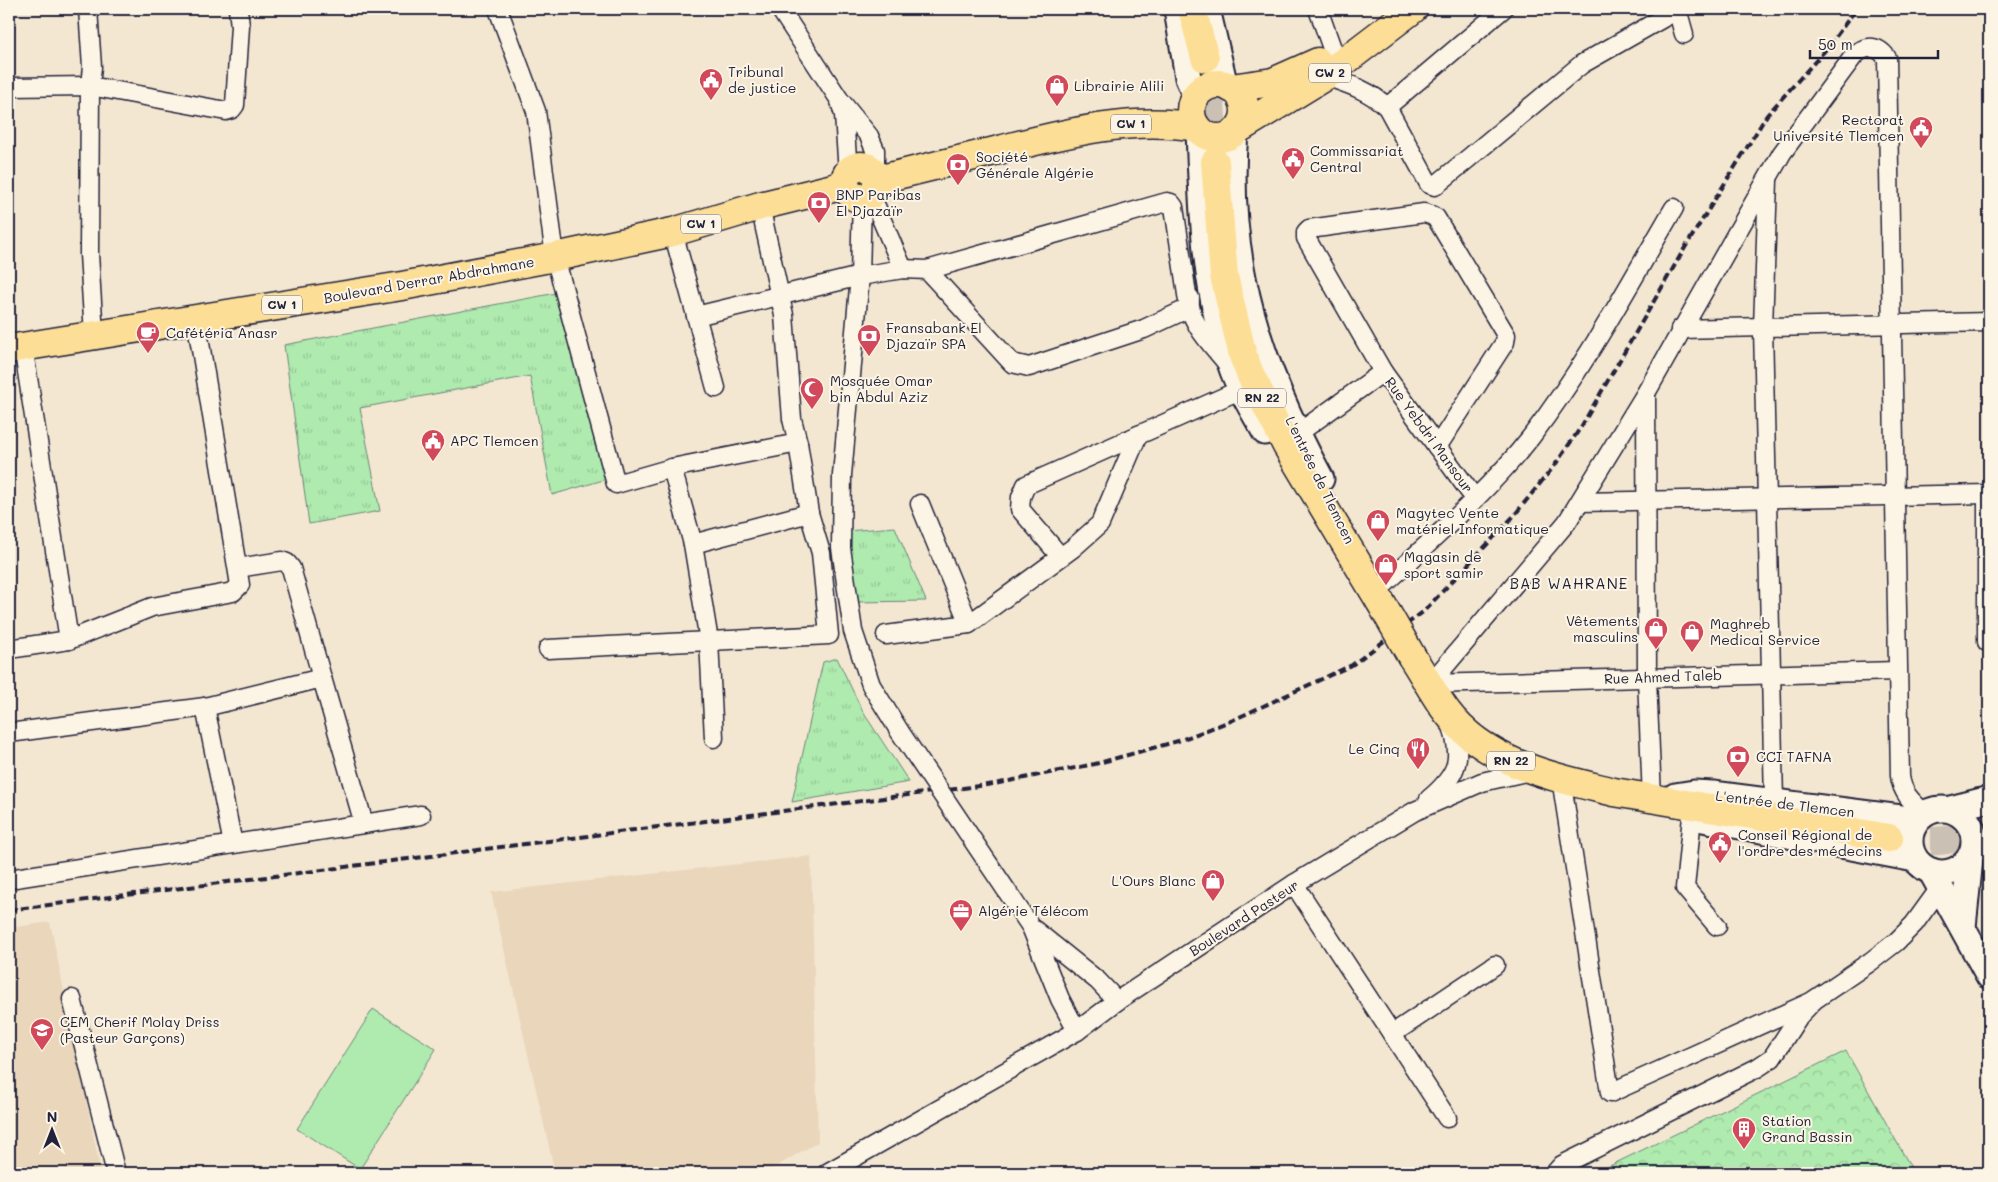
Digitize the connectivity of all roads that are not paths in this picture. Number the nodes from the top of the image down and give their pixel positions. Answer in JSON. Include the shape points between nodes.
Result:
{"nodes":[{"id":1,"x":88,"y":9,"type":"edge"},
{"id":2,"x":238,"y":9,"type":"edge"},
{"id":3,"x":498,"y":9,"type":"edge"},
{"id":4,"x":780,"y":9,"type":"edge"},
{"id":5,"x":1177,"y":9,"type":"edge"},
{"id":6,"x":1192,"y":9,"type":"edge"},
{"id":7,"x":1207,"y":9,"type":"edge"},
{"id":8,"x":1389,"y":9,"type":"edge"},
{"id":9,"x":1413,"y":9,"type":"edge"},
{"id":10,"x":1503,"y":9,"type":"edge"},
{"id":11,"x":1677,"y":9,"type":"edge"},
{"id":12,"x":1321,"y":16,"type":"edge"},
{"id":13,"x":1684,"y":34,"type":"dead end"},
{"id":14,"x":1205,"y":58,"type":"tunnel mouth"},
{"id":15,"x":1338,"y":60,"type":"junction"},
{"id":16,"x":90,"y":86,"type":"junction"},
{"id":17,"x":9,"y":87,"type":"edge"},
{"id":18,"x":1228,"y":87,"type":"junction"},
{"id":19,"x":839,"y":99,"type":"junction"},
{"id":20,"x":1387,"y":107,"type":"junction"},
{"id":21,"x":1196,"y":114,"type":"junction"},
{"id":22,"x":1237,"y":130,"type":"junction"},
{"id":23,"x":1215,"y":162,"type":"tunnel mouth"},
{"id":24,"x":1768,"y":177,"type":"junction"},
{"id":25,"x":863,"y":184,"type":"junction"},
{"id":26,"x":760,"y":206,"type":"junction"},
{"id":27,"x":1674,"y":208,"type":"dead end"},
{"id":28,"x":673,"y":232,"type":"junction"},
{"id":29,"x":1205,"y":250,"type":"junction"},
{"id":30,"x":555,"y":257,"type":"junction"},
{"id":31,"x":903,"y":269,"type":"junction"},
{"id":32,"x":927,"y":270,"type":"junction"},
{"id":33,"x":860,"y":276,"type":"junction"},
{"id":34,"x":779,"y":295,"type":"junction"},
{"id":35,"x":1189,"y":308,"type":"junction"},
{"id":36,"x":696,"y":316,"type":"junction"},
{"id":37,"x":196,"y":319,"type":"junction"},
{"id":38,"x":1989,"y":322,"type":"edge"},
{"id":39,"x":1891,"y":325,"type":"junction"},
{"id":40,"x":1763,"y":328,"type":"junction"},
{"id":41,"x":1680,"y":330,"type":"junction"},
{"id":42,"x":94,"y":335,"type":"junction"},
{"id":43,"x":16,"y":348,"type":"edge"},
{"id":44,"x":1383,"y":372,"type":"junction"},
{"id":45,"x":1238,"y":380,"type":"junction"},
{"id":46,"x":716,"y":388,"type":"dead end"},
{"id":47,"x":1646,"y":393,"type":"junction"},
{"id":48,"x":1296,"y":434,"type":"junction"},
{"id":49,"x":1138,"y":435,"type":"junction"},
{"id":50,"x":798,"y":443,"type":"junction"},
{"id":51,"x":1437,"y":447,"type":"junction"},
{"id":52,"x":672,"y":468,"type":"junction"},
{"id":53,"x":1988,"y":494,"type":"edge"},
{"id":54,"x":1894,"y":496,"type":"junction"},
{"id":55,"x":1766,"y":498,"type":"junction"},
{"id":56,"x":1475,"y":499,"type":"junction"},
{"id":57,"x":1646,"y":501,"type":"junction"},
{"id":58,"x":1580,"y":502,"type":"junction"},
{"id":59,"x":920,"y":504,"type":"dead end"},
{"id":60,"x":809,"y":513,"type":"junction"},
{"id":61,"x":694,"y":544,"type":"junction"},
{"id":62,"x":1060,"y":556,"type":"junction"},
{"id":63,"x":1360,"y":565,"type":"junction"},
{"id":64,"x":238,"y":568,"type":"junction"},
{"id":65,"x":1378,"y":597,"type":"junction"},
{"id":66,"x":969,"y":624,"type":"junction"},
{"id":67,"x":886,"y":634,"type":"dead end"},
{"id":68,"x":69,"y":640,"type":"junction"},
{"id":69,"x":709,"y":641,"type":"junction"},
{"id":70,"x":1986,"y":642,"type":"dead end"},
{"id":71,"x":9,"y":649,"type":"edge"},
{"id":72,"x":548,"y":649,"type":"dead end"},
{"id":73,"x":1897,"y":671,"type":"junction"},
{"id":74,"x":1771,"y":674,"type":"junction"},
{"id":75,"x":322,"y":678,"type":"junction"},
{"id":76,"x":1647,"y":678,"type":"junction"},
{"id":77,"x":1430,"y":684,"type":"junction"},
{"id":78,"x":205,"y":707,"type":"junction"},
{"id":79,"x":1447,"y":712,"type":"junction"},
{"id":80,"x":9,"y":733,"type":"edge"},
{"id":81,"x":714,"y":738,"type":"dead end"},
{"id":82,"x":1549,"y":774,"type":"junction"},
{"id":83,"x":1652,"y":799,"type":"junction"},
{"id":84,"x":1989,"y":799,"type":"edge"},
{"id":85,"x":1774,"y":801,"type":"junction"},
{"id":86,"x":1950,"y":809,"type":"junction"},
{"id":87,"x":1415,"y":811,"type":"junction"},
{"id":88,"x":421,"y":815,"type":"dead end"},
{"id":89,"x":1692,"y":816,"type":"junction"},
{"id":90,"x":1920,"y":817,"type":"junction"},
{"id":91,"x":364,"y":824,"type":"junction"},
{"id":92,"x":1889,"y":838,"type":"tunnel mouth"},
{"id":93,"x":233,"y":844,"type":"junction"},
{"id":94,"x":1977,"y":850,"type":"edge"},
{"id":95,"x":1929,"y":873,"type":"junction"},
{"id":96,"x":9,"y":879,"type":"edge"},
{"id":97,"x":1294,"y":884,"type":"junction"},
{"id":98,"x":1717,"y":926,"type":"dead end"},
{"id":99,"x":1031,"y":927,"type":"junction"},
{"id":100,"x":1963,"y":927,"type":"junction"},
{"id":101,"x":1495,"y":965,"type":"dead end"},
{"id":102,"x":1989,"y":976,"type":"edge"},
{"id":103,"x":72,"y":999,"type":"dead end"},
{"id":104,"x":1117,"y":1001,"type":"junction"},
{"id":105,"x":1813,"y":1001,"type":"junction"},
{"id":106,"x":1077,"y":1031,"type":"junction"},
{"id":107,"x":1392,"y":1034,"type":"junction"},
{"id":108,"x":1446,"y":1118,"type":"dead end"},
{"id":109,"x":116,"y":1173,"type":"edge"},
{"id":110,"x":827,"y":1173,"type":"edge"},
{"id":111,"x":1555,"y":1173,"type":"edge"}],
"edges":[{"from":1,"to":16,"type":"street"},
{"from":2,"to":16,"type":"street","via":[[240,26],[235,105],[232,109],[226,111]]},
{"from":3,"to":30,"type":"street","via":[[536,111]]},
{"from":4,"to":19,"type":"street"},
{"from":5,"to":21,"type":"main road","name":"L'entrée de Tlemcen"},
{"from":6,"to":14,"type":"main road"},
{"from":7,"to":18,"type":"main road"},
{"from":8,"to":15,"type":"main road","number":"CW 2"},
{"from":9,"to":15,"type":"main road","number":"CW 2"},
{"from":10,"to":20,"type":"street"},
{"from":11,"to":13,"type":"street"},
{"from":11,"to":20,"type":"street","via":[[1582,64],[1438,185],[1429,184]]},
{"from":12,"to":15,"type":"street"},
{"from":15,"to":18,"type":"main road","number":"CW 2","via":[[1273,82]]},
{"from":15,"to":20,"type":"street","via":[[1360,88]]},
{"from":15,"to":22,"type":"main road","number":"CW 2"},
{"from":16,"to":17,"type":"street"},
{"from":16,"to":42,"type":"street","via":[[89,254]]},
{"from":18,"to":21,"type":"main road","via":[[1212,85],[1200,91]]},
{"from":18,"to":22,"type":"main road","via":[[1243,102],[1244,120]]},
{"from":19,"to":25,"type":"street"},
{"from":19,"to":25,"type":"street","via":[[869,136],[875,150]]},
{"from":21,"to":22,"type":"main road","via":[[1213,138]]},
{"from":21,"to":25,"type":"main road","name":"Boulevard Derrar Abdrahmane","number":"CW 1","via":[[1170,123],[1150,122],[1067,133]]},
{"from":21,"to":29,"type":"main road","name":"L'entrée de Tlemcen"},
{"from":22,"to":48,"type":"main road","name":"L'entrée de Tlemcen","via":[[1233,160],[1234,205],[1244,289],[1254,328]]},
{"from":23,"to":63,"type":"main road","number":"RN 22","via":[[1224,276],[1241,349],[1251,376],[1287,446]]},
{"from":24,"to":39,"type":"street","via":[[1859,50],[1866,47],[1883,52],[1887,58]]},
{"from":24,"to":40,"type":"street"},
{"from":24,"to":41,"type":"street"},
{"from":25,"to":26,"type":"main road","name":"Boulevard Derrar Abdrahmane","number":"CW 1"},
{"from":25,"to":31,"type":"street"},
{"from":25,"to":33,"type":"street"},
{"from":26,"to":28,"type":"main road","name":"Boulevard Derrar Abdrahmane","number":"CW 1"},
{"from":26,"to":34,"type":"street"},
{"from":27,"to":56,"type":"street","via":[[1583,363],[1530,437]]},
{"from":28,"to":30,"type":"main road","name":"Boulevard Derrar Abdrahmane","number":"CW 1"},
{"from":28,"to":36,"type":"street"},
{"from":29,"to":35,"type":"street","via":[[1193,276]]},
{"from":29,"to":45,"type":"main road","name":"L'entrée de Tlemcen","via":[[1216,315]]},
{"from":30,"to":37,"type":"main road","name":"Boulevard Derrar Abdrahmane","number":"CW 1","via":[[402,286]]},
{"from":30,"to":52,"type":"street","via":[[616,484]]},
{"from":31,"to":32,"type":"street"},
{"from":31,"to":33,"type":"street"},
{"from":32,"to":35,"type":"street","via":[[1012,363],[1029,367],[1144,329]]},
{"from":32,"to":35,"type":"street","via":[[1166,202],[1174,207]]},
{"from":33,"to":34,"type":"street"},
{"from":33,"to":99,"type":"street","bridge":true,"via":[[842,475],[841,548],[853,631],[871,685]]},
{"from":34,"to":36,"type":"street"},
{"from":34,"to":50,"type":"street","via":[[784,315],[792,419]]},
{"from":35,"to":45,"type":"street"},
{"from":36,"to":46,"type":"street"},
{"from":37,"to":42,"type":"main road","name":"Boulevard Derrar Abdrahmane","number":"CW 1"},
{"from":37,"to":64,"type":"street"},
{"from":38,"to":39,"type":"street"},
{"from":39,"to":40,"type":"street"},
{"from":39,"to":54,"type":"street"},
{"from":40,"to":41,"type":"street"},
{"from":40,"to":55,"type":"street"},
{"from":41,"to":47,"type":"street"},
{"from":42,"to":43,"type":"main road","name":"Boulevard Derrar Abdrahmane","number":"CW 1"},
{"from":43,"to":68,"type":"street"},
{"from":44,"to":48,"type":"street","name":"Rue Yebdri Mansour"},
{"from":44,"to":51,"type":"street","name":"Rue Yebdri Mansour"},
{"from":44,"to":51,"type":"street","via":[[1306,238],[1306,232],[1424,213],[1436,218],[1506,334],[1505,342]]},
{"from":45,"to":49,"type":"street"},
{"from":45,"to":63,"type":"main road","name":"L'entrée de Tlemcen","via":[[1267,436],[1325,528]]},
{"from":47,"to":57,"type":"street"},
{"from":47,"to":58,"type":"street"},
{"from":48,"to":63,"type":"main road","name":"L'entrée de Tlemcen","via":[[1336,506]]},
{"from":49,"to":62,"type":"street","via":[[1100,524]]},
{"from":49,"to":62,"type":"street","via":[[1026,485],[1020,509]]},
{"from":50,"to":52,"type":"street"},
{"from":50,"to":60,"type":"street"},
{"from":51,"to":56,"type":"street","name":"Rue Yebdri Mansour"},
{"from":52,"to":61,"type":"street"},
{"from":53,"to":54,"type":"street"},
{"from":53,"to":70,"type":"street"},
{"from":54,"to":55,"type":"street"},
{"from":54,"to":73,"type":"street"},
{"from":55,"to":57,"type":"street"},
{"from":55,"to":74,"type":"street"},
{"from":56,"to":65,"type":"street","name":"Rue Yebdri Mansour"},
{"from":57,"to":58,"type":"street"},
{"from":57,"to":76,"type":"street"},
{"from":58,"to":77,"type":"street","via":[[1554,538]]},
{"from":59,"to":66,"type":"street"},
{"from":60,"to":61,"type":"street"},
{"from":60,"to":69,"type":"street","via":[[821,553],[829,635]]},
{"from":61,"to":69,"type":"street"},
{"from":62,"to":66,"type":"street"},
{"from":63,"to":65,"type":"main road","name":"L'entrée de Tlemcen","number":"RN 22"},
{"from":64,"to":68,"type":"street","via":[[240,585],[233,592],[152,607]]},
{"from":64,"to":75,"type":"street","via":[[287,562]]},
{"from":65,"to":77,"type":"main road","name":"L'entrée de Tlemcen","number":"RN 22","bridge":true},
{"from":66,"to":67,"type":"street"},
{"from":68,"to":71,"type":"street"},
{"from":69,"to":72,"type":"street"},
{"from":69,"to":81,"type":"street"},
{"from":73,"to":74,"type":"street","name":"Rue Ahmed Taleb"},
{"from":73,"to":90,"type":"street","via":[[1901,784]]},
{"from":74,"to":76,"type":"street","name":"Rue Ahmed Taleb"},
{"from":74,"to":85,"type":"street"},
{"from":75,"to":78,"type":"street"},
{"from":75,"to":91,"type":"street"},
{"from":76,"to":77,"type":"street","name":"Rue Ahmed Taleb"},
{"from":76,"to":83,"type":"street"},
{"from":77,"to":79,"type":"main road","name":"L'entrée de Tlemcen","number":"RN 22"},
{"from":78,"to":80,"type":"street"},
{"from":78,"to":93,"type":"street"},
{"from":79,"to":82,"type":"main road","name":"L'entrée de Tlemcen","number":"RN 22","via":[[1478,744]]},
{"from":79,"to":87,"type":"street","via":[[1458,750],[1455,771],[1443,788]]},
{"from":82,"to":83,"type":"main road","name":"L'entrée de Tlemcen","number":"RN 22"},
{"from":82,"to":87,"type":"street","via":[[1482,782]]},
{"from":82,"to":105,"type":"street","via":[[1610,1093]]},
{"from":83,"to":85,"type":"main road","name":"L'entrée de Tlemcen","via":[[1694,793]]},
{"from":83,"to":89,"type":"main road","name":"L'entrée de Tlemcen"},
{"from":83,"to":92,"type":"main road","name":"L'entrée de Tlemcen","number":"RN 22"},
{"from":84,"to":86,"type":"main road"},
{"from":85,"to":90,"type":"main road","name":"L'entrée de Tlemcen"},
{"from":86,"to":90,"type":"main road","via":[[1932,810]]},
{"from":86,"to":94,"type":"main road","via":[[1968,820]]},
{"from":87,"to":97,"type":"street","name":"Boulevard Pasteur"},
{"from":88,"to":91,"type":"street"},
{"from":89,"to":95,"type":"main road","name":"L'entrée de Tlemcen"},
{"from":89,"to":98,"type":"street","via":[[1685,888]]},
{"from":90,"to":95,"type":"main road","via":[[1910,835],[1910,844]]},
{"from":91,"to":93,"type":"street"},
{"from":93,"to":96,"type":"street"},
{"from":94,"to":95,"type":"main road","via":[[1953,871]]},
{"from":94,"to":100,"type":"main road"},
{"from":95,"to":100,"type":"main road"},
{"from":95,"to":105,"type":"street","via":[[1914,924],[1870,962]]},
{"from":97,"to":104,"type":"street","name":"Boulevard Pasteur"},
{"from":97,"to":107,"type":"street"},
{"from":99,"to":104,"type":"street","via":[[1098,981]]},
{"from":99,"to":106,"type":"street","via":[[1060,999]]},
{"from":100,"to":102,"type":"main road"},
{"from":101,"to":107,"type":"street"},
{"from":103,"to":109,"type":"street"},
{"from":104,"to":106,"type":"street","name":"Boulevard Pasteur"},
{"from":105,"to":111,"type":"street","via":[[1799,1016],[1772,1058],[1562,1165]]},
{"from":106,"to":110,"type":"street","name":"Boulevard Pasteur"},
{"from":107,"to":108,"type":"street"}]}
